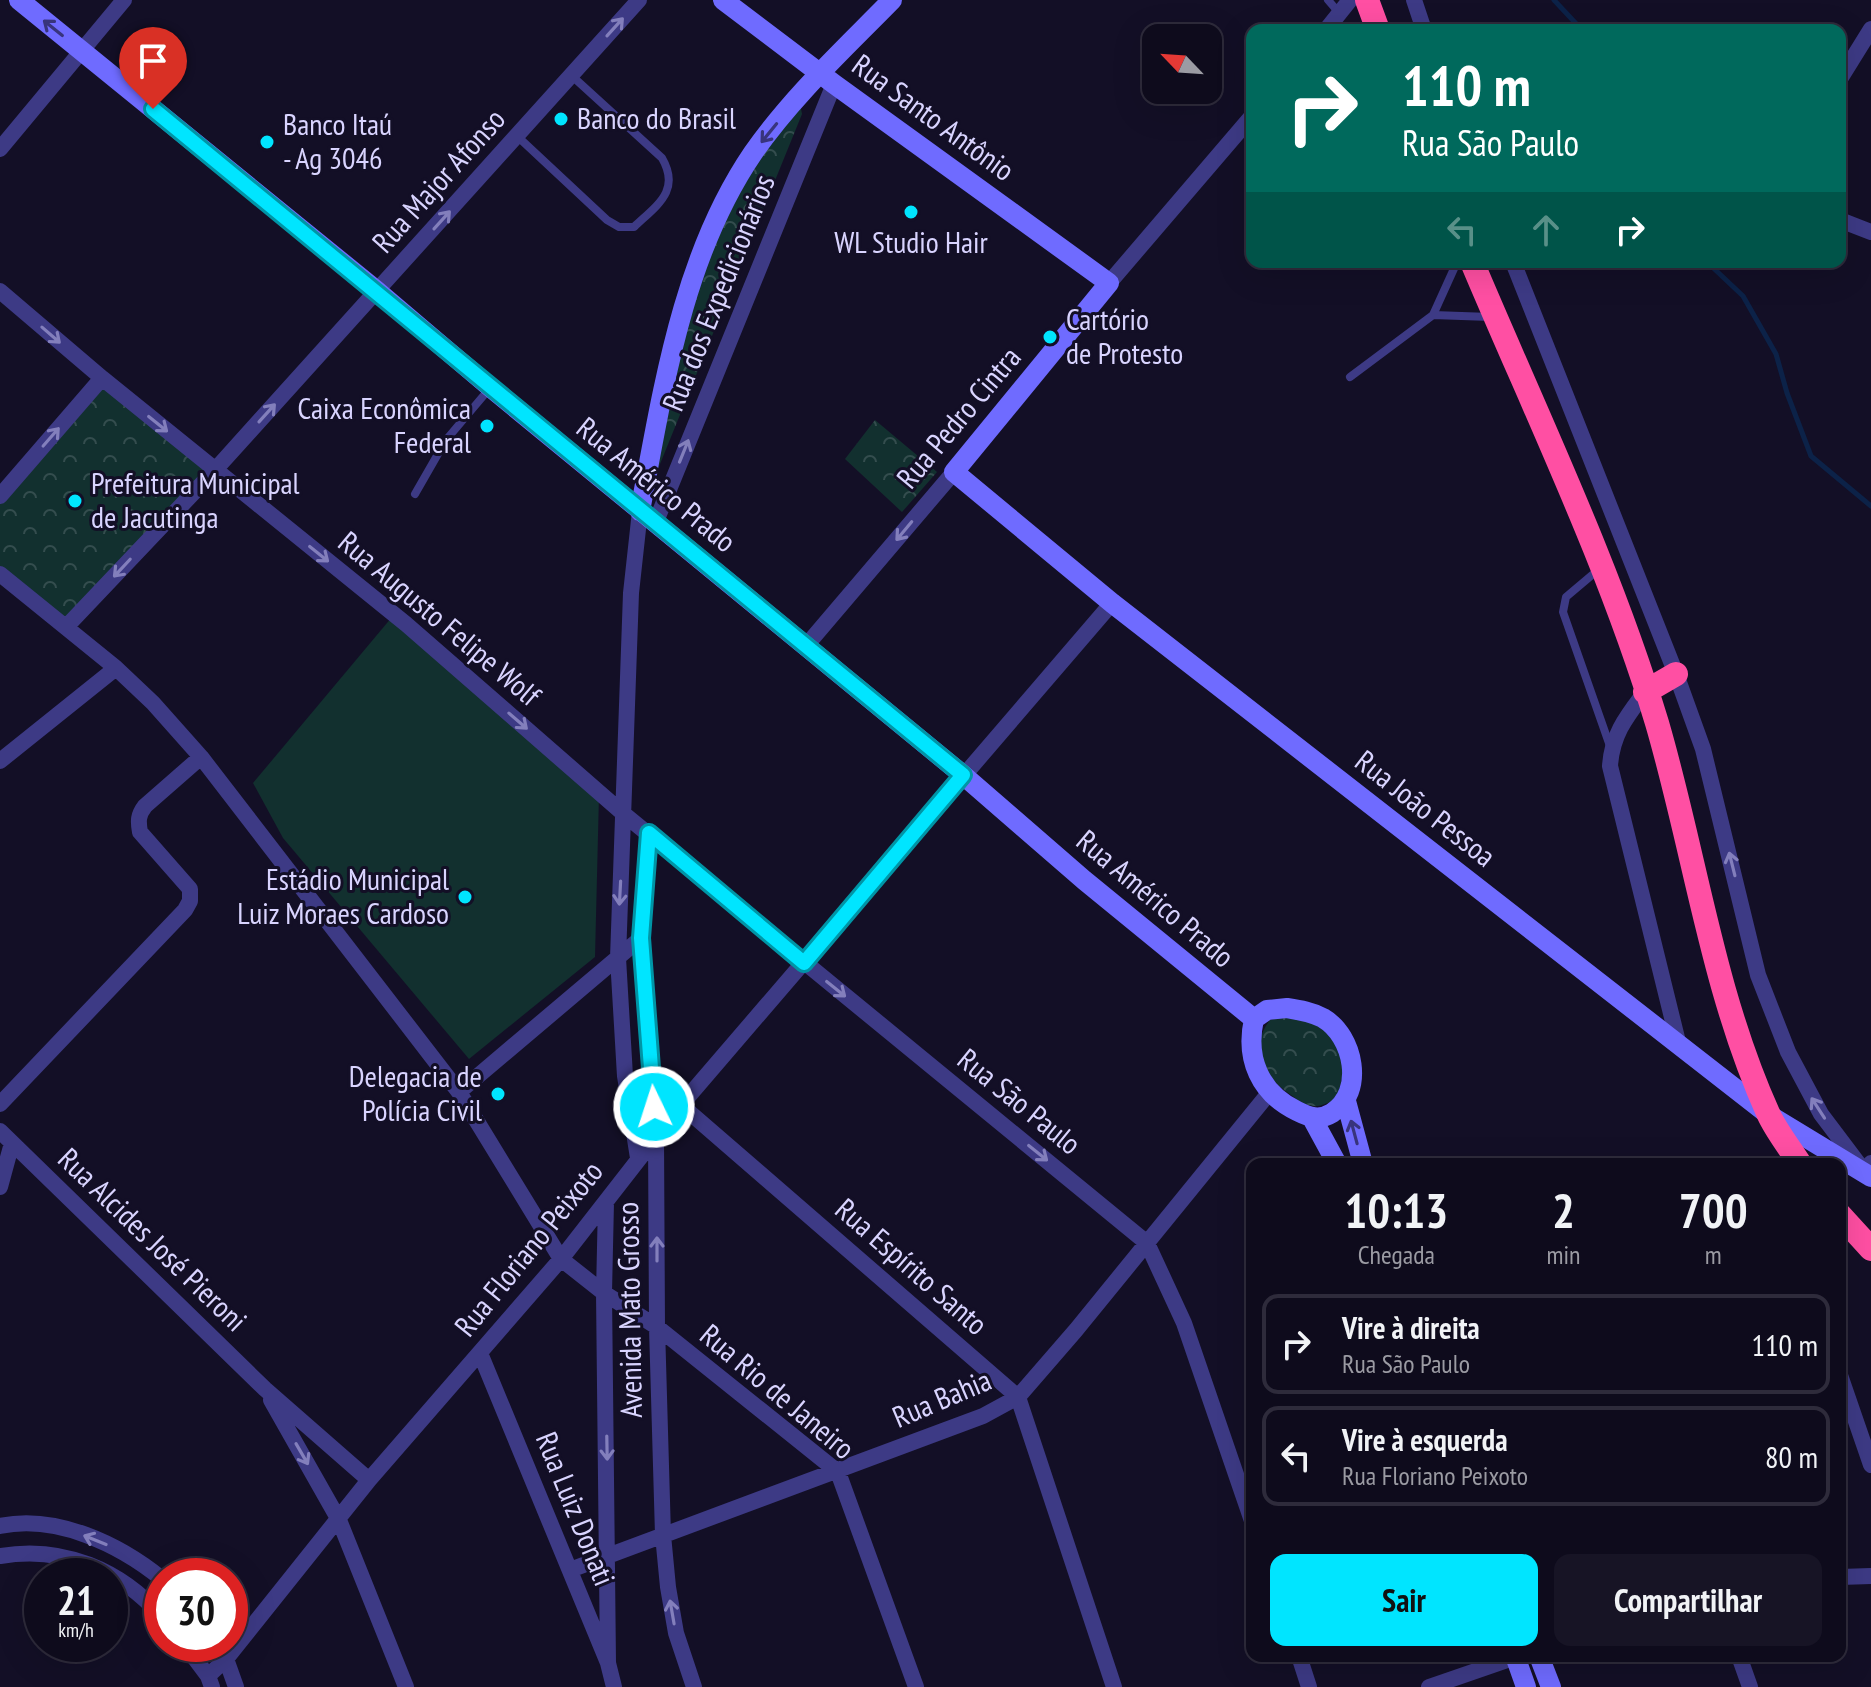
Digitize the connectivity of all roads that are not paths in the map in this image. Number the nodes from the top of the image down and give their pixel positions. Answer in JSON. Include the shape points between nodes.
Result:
{"nodes":[{"id":1,"x":19,"y":0,"type":"edge"},
{"id":2,"x":124,"y":0,"type":"edge"},
{"id":3,"x":639,"y":0,"type":"edge"},
{"id":4,"x":723,"y":0,"type":"edge"},
{"id":5,"x":892,"y":0,"type":"edge"},
{"id":6,"x":1328,"y":0,"type":"edge"},
{"id":7,"x":1350,"y":0,"type":"edge"},
{"id":8,"x":1367,"y":0,"type":"edge"},
{"id":9,"x":1414,"y":0,"type":"edge"},
{"id":10,"x":1340,"y":14,"type":"junction"},
{"id":11,"x":1331,"y":24,"type":"edge"},
{"id":12,"x":1376,"y":24,"type":"edge"},
{"id":13,"x":1422,"y":24,"type":"edge"},
{"id":14,"x":1871,"y":29,"type":"edge"},
{"id":15,"x":81,"y":51,"type":"junction"},
{"id":16,"x":1846,"y":69,"type":"edge"},
{"id":17,"x":571,"y":75,"type":"junction"},
{"id":18,"x":826,"y":78,"type":"junction"},
{"id":19,"x":1246,"y":123,"type":"edge"},
{"id":20,"x":517,"y":136,"type":"junction"},
{"id":21,"x":0,"y":149,"type":"edge"},
{"id":22,"x":1846,"y":222,"type":"edge"},
{"id":23,"x":1871,"y":232,"type":"edge"},
{"id":24,"x":1454,"y":268,"type":"edge"},
{"id":25,"x":1475,"y":268,"type":"edge"},
{"id":26,"x":1515,"y":268,"type":"edge"},
{"id":27,"x":1109,"y":283,"type":"junction"},
{"id":28,"x":0,"y":291,"type":"edge"},
{"id":29,"x":377,"y":291,"type":"junction"},
{"id":30,"x":1433,"y":315,"type":"junction"},
{"id":31,"x":1495,"y":317,"type":"junction"},
{"id":32,"x":1350,"y":377,"type":"dead end"},
{"id":33,"x":102,"y":378,"type":"junction"},
{"id":34,"x":490,"y":387,"type":"junction"},
{"id":35,"x":215,"y":470,"type":"junction"},
{"id":36,"x":954,"y":472,"type":"junction"},
{"id":37,"x":415,"y":494,"type":"dead end"},
{"id":38,"x":0,"y":496,"type":"edge"},
{"id":39,"x":648,"y":517,"type":"junction"},
{"id":40,"x":1602,"y":566,"type":"junction"},
{"id":41,"x":0,"y":574,"type":"edge"},
{"id":42,"x":1112,"y":603,"type":"junction"},
{"id":43,"x":67,"y":626,"type":"junction"},
{"id":44,"x":805,"y":647,"type":"junction"},
{"id":45,"x":116,"y":668,"type":"junction"},
{"id":46,"x":1676,"y":674,"type":"junction"},
{"id":47,"x":1645,"y":692,"type":"junction"},
{"id":48,"x":1611,"y":750,"type":"junction"},
{"id":49,"x":201,"y":757,"type":"junction"},
{"id":50,"x":0,"y":761,"type":"edge"},
{"id":51,"x":963,"y":775,"type":"junction"},
{"id":52,"x":625,"y":815,"type":"junction"},
{"id":53,"x":649,"y":833,"type":"junction"},
{"id":54,"x":641,"y":938,"type":"junction"},
{"id":55,"x":618,"y":958,"type":"junction"},
{"id":56,"x":804,"y":963,"type":"junction"},
{"id":57,"x":1254,"y":1019,"type":"junction"},
{"id":58,"x":1679,"y":1046,"type":"junction"},
{"id":59,"x":459,"y":1092,"type":"junction"},
{"id":60,"x":1269,"y":1093,"type":"junction"},
{"id":61,"x":1346,"y":1101,"type":"junction"},
{"id":62,"x":0,"y":1104,"type":"edge"},
{"id":63,"x":681,"y":1105,"type":"junction"},
{"id":64,"x":1769,"y":1115,"type":"junction"},
{"id":65,"x":1312,"y":1118,"type":"junction"},
{"id":66,"x":0,"y":1131,"type":"edge"},
{"id":67,"x":656,"y":1136,"type":"junction"},
{"id":68,"x":12,"y":1143,"type":"junction"},
{"id":69,"x":638,"y":1158,"type":"junction"},
{"id":70,"x":1334,"y":1158,"type":"edge"},
{"id":71,"x":1361,"y":1158,"type":"edge"},
{"id":72,"x":1796,"y":1158,"type":"edge"},
{"id":73,"x":1869,"y":1170,"type":"edge"},
{"id":74,"x":0,"y":1187,"type":"edge"},
{"id":75,"x":606,"y":1202,"type":"junction"},
{"id":76,"x":1846,"y":1222,"type":"edge"},
{"id":77,"x":1147,"y":1243,"type":"junction"},
{"id":78,"x":1871,"y":1249,"type":"edge"},
{"id":79,"x":561,"y":1259,"type":"junction"},
{"id":80,"x":604,"y":1293,"type":"junction"},
{"id":81,"x":657,"y":1327,"type":"junction"},
{"id":82,"x":480,"y":1353,"type":"junction"},
{"id":83,"x":265,"y":1389,"type":"junction"},
{"id":84,"x":1846,"y":1392,"type":"edge"},
{"id":85,"x":1018,"y":1397,"type":"junction"},
{"id":86,"x":1871,"y":1465,"type":"edge"},
{"id":87,"x":838,"y":1472,"type":"junction"},
{"id":88,"x":369,"y":1480,"type":"junction"},
{"id":89,"x":1246,"y":1504,"type":"edge"},
{"id":90,"x":339,"y":1520,"type":"junction"},
{"id":91,"x":0,"y":1526,"type":"edge"},
{"id":92,"x":663,"y":1535,"type":"junction"},
{"id":93,"x":608,"y":1555,"type":"junction"},
{"id":94,"x":0,"y":1556,"type":"edge"},
{"id":95,"x":144,"y":1566,"type":"edge"},
{"id":96,"x":570,"y":1570,"type":"junction"},
{"id":97,"x":1871,"y":1576,"type":"edge"},
{"id":98,"x":1846,"y":1577,"type":"edge"},
{"id":99,"x":144,"y":1598,"type":"edge"},
{"id":100,"x":248,"y":1632,"type":"edge"},
{"id":101,"x":196,"y":1662,"type":"edge"},
{"id":102,"x":224,"y":1662,"type":"edge"},
{"id":103,"x":227,"y":1662,"type":"edge"},
{"id":104,"x":1301,"y":1662,"type":"edge"},
{"id":105,"x":1502,"y":1662,"type":"edge"},
{"id":106,"x":1518,"y":1662,"type":"edge"},
{"id":107,"x":1541,"y":1662,"type":"edge"},
{"id":108,"x":1741,"y":1662,"type":"edge"},
{"id":109,"x":608,"y":1663,"type":"junction"},
{"id":110,"x":210,"y":1682,"type":"edge"},
{"id":111,"x":236,"y":1687,"type":"edge"},
{"id":112,"x":406,"y":1687,"type":"edge"},
{"id":113,"x":614,"y":1687,"type":"edge"},
{"id":114,"x":694,"y":1687,"type":"edge"},
{"id":115,"x":916,"y":1687,"type":"edge"},
{"id":116,"x":1114,"y":1687,"type":"edge"},
{"id":117,"x":1309,"y":1687,"type":"edge"},
{"id":118,"x":1429,"y":1687,"type":"edge"},
{"id":119,"x":1526,"y":1687,"type":"edge"},
{"id":120,"x":1551,"y":1687,"type":"edge"},
{"id":121,"x":1750,"y":1687,"type":"edge"}],
"edges":[{"from":15,"to":1,"type":"street","name":"Rua Américo Prado","one_way":true},
{"from":2,"to":15,"type":"street"},
{"from":17,"to":3,"type":"street","name":"Rua Major Afonso","one_way":true},
{"from":4,"to":18,"type":"street","name":"Rua Santo Antônio"},
{"from":5,"to":18,"type":"street"},
{"from":6,"to":10,"type":"lane"},
{"from":7,"to":10,"type":"street"},
{"from":8,"to":12,"type":"highway"},
{"from":9,"to":13,"type":"street"},
{"from":10,"to":11,"type":"street"},
{"from":14,"to":16,"type":"street"},
{"from":15,"to":21,"type":"street"},
{"from":15,"to":29,"type":"street","name":"Rua Américo Prado"},
{"from":17,"to":20,"type":"street","name":"Rua Major Afonso"},
{"from":17,"to":20,"type":"lane","via":[[662,158],[670,185],[662,200],[634,227],[619,227]]},
{"from":18,"to":27,"type":"street","name":"Rua Santo Antônio"},
{"from":39,"to":18,"type":"street","name":"Rua dos Expedicionários","one_way":true},
{"from":18,"to":39,"type":"street","one_way":true,"via":[[752,154],[697,266],[678,334]]},
{"from":19,"to":27,"type":"street","name":"Rua Pedro Cintra"},
{"from":29,"to":20,"type":"street","name":"Rua Major Afonso","one_way":true},
{"from":22,"to":23,"type":"street"},
{"from":24,"to":30,"type":"lane"},
{"from":25,"to":31,"type":"highway"},
{"from":26,"to":46,"type":"street"},
{"from":27,"to":36,"type":"street","name":"Rua Pedro Cintra"},
{"from":28,"to":33,"type":"street","name":"Rua Augusto Felipe Wolf","one_way":true},
{"from":29,"to":34,"type":"street","name":"Rua Américo Prado"},
{"from":35,"to":29,"type":"street","name":"Rua Major Afonso","one_way":true},
{"from":30,"to":31,"type":"lane"},
{"from":30,"to":32,"type":"lane"},
{"from":31,"to":40,"type":"highway"},
{"from":33,"to":35,"type":"street","name":"Rua Augusto Felipe Wolf","one_way":true},
{"from":38,"to":33,"type":"street","one_way":true},
{"from":34,"to":37,"type":"lane","via":[[446,440]]},
{"from":34,"to":39,"type":"street","name":"Rua Américo Prado"},
{"from":35,"to":43,"type":"street","name":"Rua Major Afonso","one_way":true},
{"from":35,"to":52,"type":"street","name":"Rua Augusto Felipe Wolf","one_way":true,"via":[[406,624]]},
{"from":36,"to":42,"type":"street","name":"Rua João Pessoa"},
{"from":36,"to":44,"type":"street","name":"Rua Pedro Cintra","one_way":true},
{"from":39,"to":44,"type":"street","name":"Rua Américo Prado"},
{"from":39,"to":52,"type":"street","name":"Rua dos Expedicionários","via":[[631,593]]},
{"from":40,"to":47,"type":"highway"},
{"from":40,"to":48,"type":"lane","via":[[1566,597],[1563,612]]},
{"from":41,"to":43,"type":"street"},
{"from":42,"to":51,"type":"street","name":"Rua Floriano Peixoto"},
{"from":42,"to":58,"type":"street","name":"Rua João Pessoa"},
{"from":43,"to":45,"type":"street"},
{"from":44,"to":51,"type":"street","name":"Rua Américo Prado"},
{"from":45,"to":49,"type":"street"},
{"from":45,"to":50,"type":"street"},
{"from":46,"to":47,"type":"highway"},
{"from":73,"to":46,"type":"street","one_way":true,"via":[[1821,1114],[1803,1083],[1763,987],[1703,749]]},
{"from":47,"to":48,"type":"street","via":[[1620,726]]},
{"from":47,"to":64,"type":"highway","via":[[1735,1026]]},
{"from":48,"to":58,"type":"street","via":[[1610,766]]},
{"from":49,"to":59,"type":"street"},
{"from":49,"to":62,"type":"street","via":[[145,806],[138,822],[140,832],[190,889],[185,910]]},
{"from":51,"to":56,"type":"street","name":"Rua Floriano Peixoto"},
{"from":51,"to":57,"type":"street","name":"Rua Américo Prado"},
{"from":52,"to":53,"type":"street","name":"Rua São Paulo"},
{"from":52,"to":55,"type":"street","name":"Avenida Mato Grosso","one_way":true},
{"from":53,"to":54,"type":"street","name":"Avenida Mato Grosso"},
{"from":53,"to":56,"type":"street","name":"Rua São Paulo"},
{"from":54,"to":55,"type":"street"},
{"from":54,"to":67,"type":"street","name":"Avenida Mato Grosso"},
{"from":55,"to":59,"type":"street"},
{"from":55,"to":69,"type":"street","name":"Avenida Mato Grosso","via":[[625,1076]]},
{"from":56,"to":63,"type":"street","name":"Rua Floriano Peixoto"},
{"from":56,"to":77,"type":"street","name":"Rua São Paulo","one_way":true},
{"from":57,"to":60,"type":"street","via":[[1252,1057]]},
{"from":57,"to":61,"type":"street","via":[[1267,1010],[1287,1008],[1325,1019],[1348,1048],[1352,1081]]},
{"from":58,"to":64,"type":"street","name":"Rua João Pessoa"},
{"from":59,"to":79,"type":"street"},
{"from":60,"to":65,"type":"street"},
{"from":60,"to":77,"type":"street","name":"Rua Bahia"},
{"from":61,"to":65,"type":"street","via":[[1327,1116]]},
{"from":71,"to":61,"type":"street","one_way":true},
{"from":63,"to":67,"type":"street","name":"Rua Floriano Peixoto"},
{"from":63,"to":85,"type":"street","name":"Rua Espírito Santo"},
{"from":64,"to":72,"type":"highway"},
{"from":64,"to":73,"type":"street","name":"Rua João Pessoa"},
{"from":65,"to":70,"type":"street"},
{"from":66,"to":68,"type":"street","name":"Rua Alcides José Pieroni"},
{"from":67,"to":69,"type":"street","name":"Rua Floriano Peixoto"},
{"from":81,"to":67,"type":"street","name":"Avenida Mato Grosso","one_way":true},
{"from":68,"to":74,"type":"street"},
{"from":68,"to":83,"type":"street","name":"Rua Alcides José Pieroni"},
{"from":69,"to":75,"type":"street","name":"Rua Floriano Peixoto"},
{"from":75,"to":79,"type":"street","name":"Rua Floriano Peixoto"},
{"from":75,"to":80,"type":"street","name":"Avenida Mato Grosso"},
{"from":76,"to":78,"type":"highway"},
{"from":77,"to":85,"type":"street","name":"Rua Bahia"},
{"from":77,"to":89,"type":"street","name":"Rua São Paulo","via":[[1184,1323]]},
{"from":79,"to":80,"type":"street","name":"Rua Rio de Janeiro"},
{"from":79,"to":82,"type":"street","name":"Rua Floriano Peixoto"},
{"from":80,"to":81,"type":"street","name":"Rua Rio de Janeiro"},
{"from":80,"to":93,"type":"street","name":"Avenida Mato Grosso","one_way":true},
{"from":81,"to":87,"type":"street","name":"Rua Rio de Janeiro"},
{"from":81,"to":92,"type":"street","name":"Avenida Mato Grosso"},
{"from":82,"to":88,"type":"street","name":"Rua Floriano Peixoto"},
{"from":82,"to":96,"type":"street","name":"Rua Luiz Donati"},
{"from":83,"to":88,"type":"street","name":"Rua Alcides José Pieroni"},
{"from":83,"to":90,"type":"street","name":"Rua Alcides José Pieroni","one_way":true},
{"from":84,"to":86,"type":"street"},
{"from":85,"to":87,"type":"street","name":"Rua Bahia","via":[[983,1416]]},
{"from":85,"to":116,"type":"street"},
{"from":87,"to":92,"type":"street","name":"Rua Bahia"},
{"from":87,"to":115,"type":"street","name":"Rua Rio de Janeiro"},
{"from":88,"to":90,"type":"street","name":"Rua Floriano Peixoto"},
{"from":90,"to":100,"type":"street","name":"Rua Floriano Peixoto"},
{"from":90,"to":112,"type":"street","name":"Rua Alcides José Pieroni"},
{"from":95,"to":91,"type":"street","one_way":true,"via":[[96,1539],[63,1528],[38,1523]]},
{"from":92,"to":93,"type":"street","name":"Rua Bahia"},
{"from":114,"to":92,"type":"street","name":"Avenida Mato Grosso","one_way":true,"via":[[676,1633]]},
{"from":93,"to":96,"type":"street","name":"Rua Bahia"},
{"from":93,"to":109,"type":"street","name":"Avenida Mato Grosso"},
{"from":94,"to":99,"type":"street","via":[[49,1553],[88,1563]]},
{"from":96,"to":109,"type":"street","name":"Rua Luiz Donati"},
{"from":97,"to":98,"type":"street"},
{"from":101,"to":110,"type":"street"},
{"from":102,"to":110,"type":"street","name":"Rua Floriano Peixoto"},
{"from":103,"to":111,"type":"street"},
{"from":104,"to":117,"type":"street"},
{"from":105,"to":118,"type":"street"},
{"from":106,"to":119,"type":"street"},
{"from":107,"to":120,"type":"street"},
{"from":108,"to":121,"type":"street"},
{"from":109,"to":113,"type":"street","name":"Rua Luiz Donati"}]}
